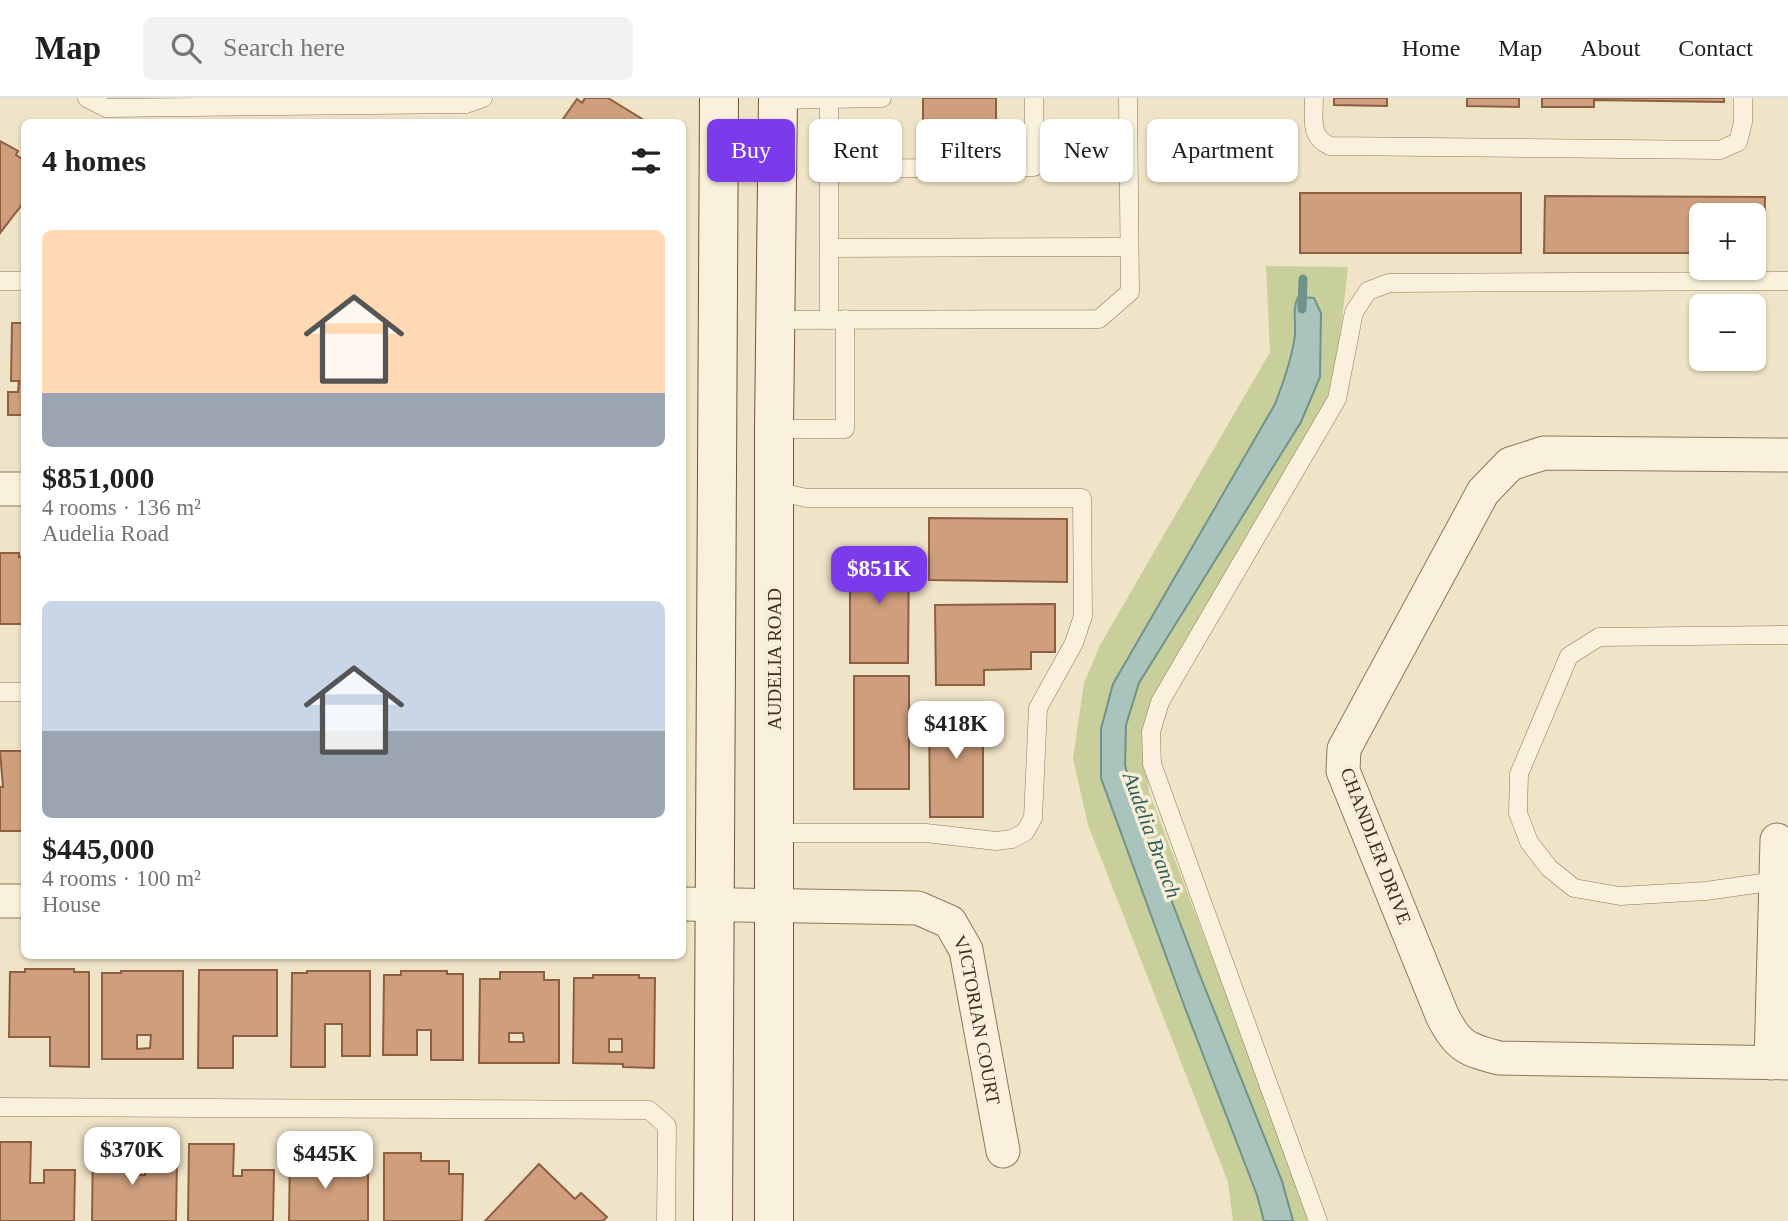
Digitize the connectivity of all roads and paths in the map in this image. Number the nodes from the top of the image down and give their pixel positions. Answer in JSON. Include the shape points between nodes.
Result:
{"nodes":[{"id":1,"x":87,"y":98,"type":"edge"},
{"id":2,"x":483,"y":98,"type":"edge"},
{"id":3,"x":719,"y":98,"type":"edge"},
{"id":4,"x":882,"y":98,"type":"edge"},
{"id":5,"x":1034,"y":98,"type":"edge"},
{"id":6,"x":1128,"y":98,"type":"edge"},
{"id":7,"x":1314,"y":98,"type":"edge"},
{"id":8,"x":1743,"y":98,"type":"edge"},
{"id":9,"x":778,"y":99,"type":"edge"},
{"id":10,"x":829,"y":99,"type":"edge"},
{"id":11,"x":829,"y":119,"type":"edge"},
{"id":12,"x":902,"y":168,"type":"edge"},
{"id":13,"x":829,"y":182,"type":"edge"},
{"id":14,"x":829,"y":247,"type":"junction"},
{"id":15,"x":1128,"y":247,"type":"junction"},
{"id":16,"x":0,"y":281,"type":"edge"},
{"id":17,"x":21,"y":281,"type":"edge"},
{"id":18,"x":1788,"y":281,"type":"edge"},
{"id":19,"x":837,"y":319,"type":"junction"},
{"id":20,"x":777,"y":320,"type":"junction"},
{"id":21,"x":774,"y":429,"type":"junction"},
{"id":22,"x":1788,"y":455,"type":"edge"},
{"id":23,"x":0,"y":489,"type":"edge"},
{"id":24,"x":21,"y":489,"type":"edge"},
{"id":25,"x":718,"y":491,"type":"junction"},
{"id":26,"x":774,"y":491,"type":"junction"},
{"id":27,"x":1788,"y":635,"type":"edge"},
{"id":28,"x":0,"y":692,"type":"edge"},
{"id":29,"x":21,"y":692,"type":"edge"},
{"id":30,"x":774,"y":833,"type":"junction"},
{"id":31,"x":1777,"y":840,"type":"dead end"},
{"id":32,"x":1776,"y":881,"type":"junction"},
{"id":33,"x":0,"y":901,"type":"edge"},
{"id":34,"x":21,"y":901,"type":"edge"},
{"id":35,"x":698,"y":904,"type":"edge"},
{"id":36,"x":774,"y":906,"type":"junction"},
{"id":37,"x":1780,"y":1063,"type":"edge"},
{"id":38,"x":0,"y":1107,"type":"edge"},
{"id":39,"x":1003,"y":1151,"type":"dead end"},
{"id":40,"x":666,"y":1221,"type":"edge"},
{"id":41,"x":713,"y":1221,"type":"edge"},
{"id":42,"x":774,"y":1221,"type":"edge"},
{"id":43,"x":1318,"y":1221,"type":"edge"}],
"edges":[{"from":1,"to":2,"type":"lane","via":[[106,108],[466,104]]},
{"from":3,"to":25,"type":"main road"},
{"from":4,"to":10,"type":"lane"},
{"from":5,"to":12,"type":"lane","via":[[1034,167]]},
{"from":6,"to":15,"type":"lane"},
{"from":7,"to":8,"type":"lane","via":[[1314,133],[1330,146],[1720,150],[1738,142]]},
{"from":9,"to":10,"type":"lane"},
{"from":9,"to":20,"type":"main road","name":"AUDELIA ROAD"},
{"from":10,"to":11,"type":"lane"},
{"from":13,"to":14,"type":"lane"},
{"from":14,"to":15,"type":"lane"},
{"from":14,"to":19,"type":"lane"},
{"from":15,"to":19,"type":"lane","via":[[1130,292],[1099,319]]},
{"from":16,"to":17,"type":"lane"},
{"from":18,"to":43,"type":"lane","via":[[1389,283],[1368,291],[1354,312],[1337,398],[1160,702],[1151,732],[1152,764]]},
{"from":19,"to":20,"type":"lane"},
{"from":19,"to":21,"type":"lane","via":[[845,429]]},
{"from":20,"to":21,"type":"main road","name":"AUDELIA ROAD"},
{"from":21,"to":26,"type":"main road","name":"AUDELIA ROAD"},
{"from":22,"to":37,"type":"street","name":"CHANDLER DRIVE","via":[[1544,453],[1510,464],[1483,492],[1381,677],[1344,749],[1343,771],[1442,1015],[1468,1050],[1499,1058]]},
{"from":23,"to":24,"type":"street"},
{"from":25,"to":26,"type":"main road"},
{"from":25,"to":35,"type":"main road"},
{"from":26,"to":30,"type":"main road","name":"AUDELIA ROAD"},
{"from":26,"to":30,"type":"lane","via":[[807,498],[1083,498],[1083,617],[1038,708],[1032,818],[1025,832],[996,841],[926,833]]},
{"from":27,"to":32,"type":"lane","via":[[1599,638],[1569,656],[1519,774],[1518,813],[1530,842],[1549,868],[1574,888],[1620,895],[1706,891]]},
{"from":28,"to":29,"type":"lane"},
{"from":30,"to":36,"type":"main road","name":"AUDELIA ROAD"},
{"from":31,"to":32,"type":"street"},
{"from":32,"to":37,"type":"street"},
{"from":33,"to":34,"type":"street"},
{"from":35,"to":36,"type":"street","name":"VICTORIAN COURT"},
{"from":35,"to":41,"type":"main road"},
{"from":36,"to":39,"type":"street","name":"VICTORIAN COURT","via":[[918,908],[950,922],[966,950]]},
{"from":36,"to":42,"type":"main road","name":"AUDELIA ROAD"},
{"from":38,"to":40,"type":"lane","via":[[649,1110],[667,1126]]}]}
